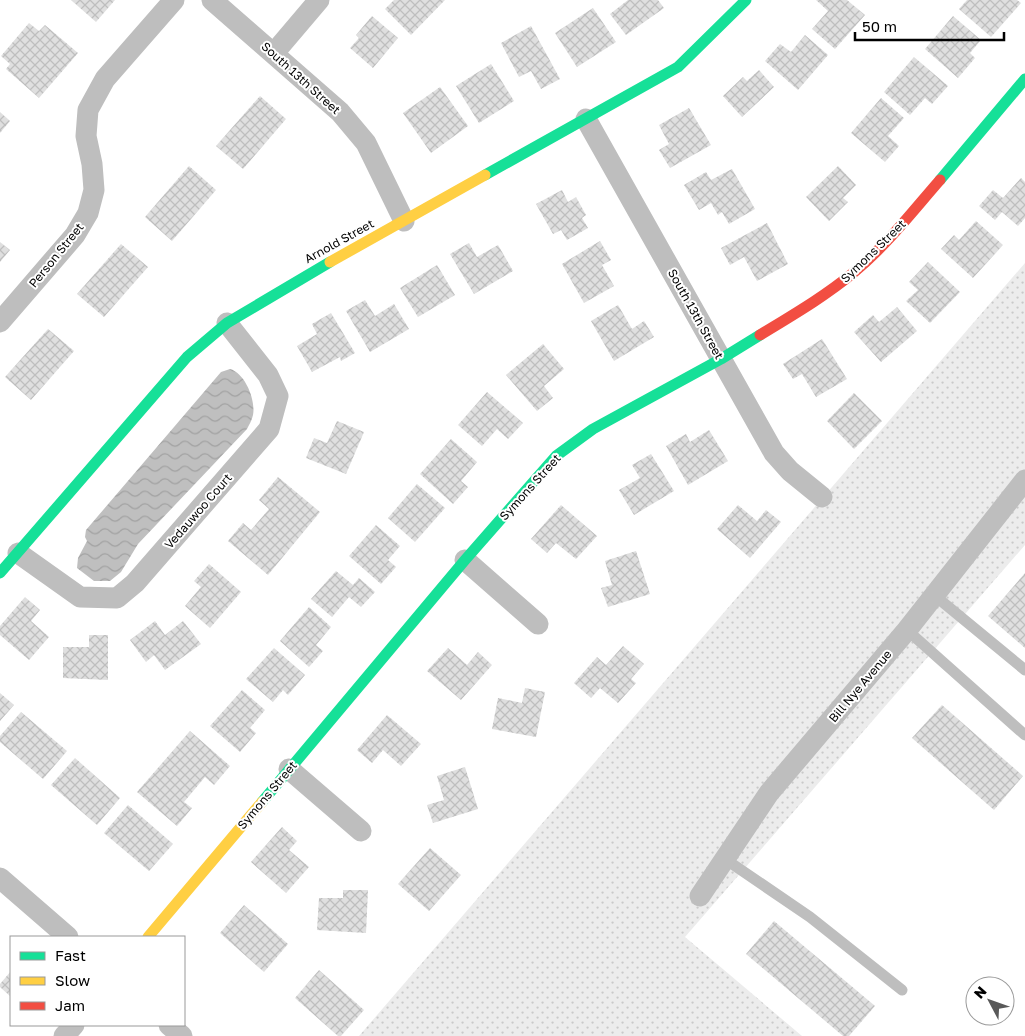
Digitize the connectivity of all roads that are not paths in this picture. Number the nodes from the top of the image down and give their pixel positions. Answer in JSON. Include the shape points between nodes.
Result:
{"nodes":[{"id":1,"x":174,"y":0,"type":"edge"},
{"id":2,"x":212,"y":0,"type":"edge"},
{"id":3,"x":319,"y":0,"type":"edge"},
{"id":4,"x":746,"y":0,"type":"edge"},
{"id":5,"x":274,"y":53,"type":"junction"},
{"id":6,"x":1025,"y":79,"type":"edge"},
{"id":7,"x":586,"y":118,"type":"junction"},
{"id":8,"x":404,"y":221,"type":"junction"},
{"id":9,"x":0,"y":322,"type":"edge"},
{"id":10,"x":227,"y":323,"type":"junction"},
{"id":11,"x":721,"y":359,"type":"junction"},
{"id":12,"x":1025,"y":480,"type":"edge"},
{"id":13,"x":822,"y":497,"type":"dead end"},
{"id":14,"x":18,"y":552,"type":"junction"},
{"id":15,"x":465,"y":560,"type":"junction"},
{"id":16,"x":0,"y":573,"type":"edge"},
{"id":17,"x":934,"y":595,"type":"junction"},
{"id":18,"x":538,"y":624,"type":"dead end"},
{"id":19,"x":907,"y":630,"type":"junction"},
{"id":20,"x":1025,"y":670,"type":"edge"},
{"id":21,"x":1025,"y":735,"type":"edge"},
{"id":22,"x":289,"y":768,"type":"junction"},
{"id":23,"x":361,"y":831,"type":"dead end"},
{"id":24,"x":725,"y":859,"type":"junction"},
{"id":25,"x":0,"y":878,"type":"edge"},
{"id":26,"x":700,"y":896,"type":"dead end"},
{"id":27,"x":67,"y":936,"type":"edge"},
{"id":28,"x":149,"y":936,"type":"edge"},
{"id":29,"x":902,"y":990,"type":"dead end"},
{"id":30,"x":73,"y":1026,"type":"edge"},
{"id":31,"x":170,"y":1026,"type":"edge"},
{"id":32,"x":64,"y":1036,"type":"edge"},
{"id":33,"x":182,"y":1036,"type":"edge"}],
"edges":[{"from":1,"to":9,"type":"street","name":"Person Street","via":[[105,79],[88,110],[86,136],[94,190],[88,213],[75,235]]},
{"from":2,"to":5,"type":"street","name":"South 13th Street"},
{"from":3,"to":5,"type":"street"},
{"from":4,"to":7,"type":"street","name":"Arnold Street","via":[[678,66]]},
{"from":5,"to":8,"type":"street","name":"South 13th Street","via":[[333,104],[366,142]]},
{"from":6,"to":11,"type":"street","name":"Symons Street","via":[[893,235],[853,273],[815,301]]},
{"from":7,"to":8,"type":"street","name":"Arnold Street"},
{"from":7,"to":11,"type":"street","name":"South 13th Street"},
{"from":8,"to":10,"type":"street","name":"Arnold Street"},
{"from":10,"to":14,"type":"street","name":"Arnold Street","via":[[187,357]]},
{"from":10,"to":14,"type":"street","name":"Vedauwoo Court","via":[[268,374],[278,396],[269,430],[136,583],[117,598],[80,597]]},
{"from":11,"to":13,"type":"street","name":"South 13th Street","via":[[774,453],[790,472]]},
{"from":11,"to":15,"type":"street","name":"Symons Street","via":[[592,429],[556,456]]},
{"from":12,"to":17,"type":"street","name":"Bill Nye Avenue"},
{"from":14,"to":16,"type":"street","name":"Arnold Street"},
{"from":15,"to":18,"type":"street"},
{"from":15,"to":22,"type":"street","name":"Symons Street"},
{"from":17,"to":19,"type":"street","name":"Bill Nye Avenue"},
{"from":17,"to":20,"type":"lane"},
{"from":19,"to":21,"type":"lane"},
{"from":19,"to":24,"type":"street","name":"Bill Nye Avenue","via":[[769,793]]},
{"from":22,"to":23,"type":"street"},
{"from":22,"to":28,"type":"street","name":"Symons Street"},
{"from":24,"to":26,"type":"street","name":"Bill Nye Avenue"},
{"from":24,"to":29,"type":"lane","via":[[810,917]]},
{"from":25,"to":27,"type":"street"},
{"from":30,"to":32,"type":"street"},
{"from":31,"to":33,"type":"street"}]}
